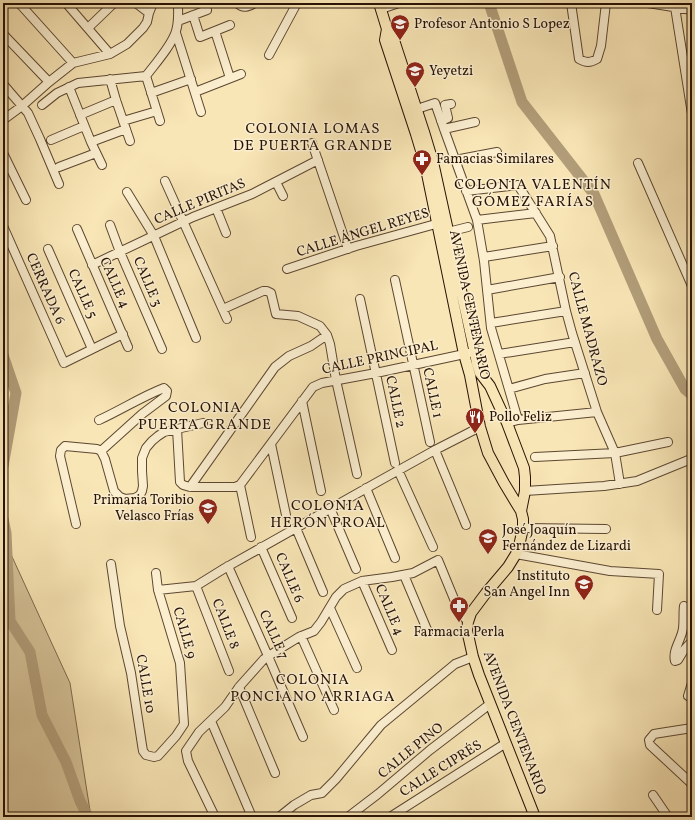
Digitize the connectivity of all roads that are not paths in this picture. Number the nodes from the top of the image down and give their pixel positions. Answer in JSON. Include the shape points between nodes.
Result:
{"nodes":[{"id":1,"x":19,"y":3,"type":"edge"},
{"id":2,"x":66,"y":3,"type":"edge"},
{"id":3,"x":113,"y":3,"type":"edge"},
{"id":4,"x":136,"y":3,"type":"edge"},
{"id":5,"x":153,"y":3,"type":"edge"},
{"id":6,"x":178,"y":3,"type":"edge"},
{"id":7,"x":205,"y":3,"type":"edge"},
{"id":8,"x":237,"y":3,"type":"edge"},
{"id":9,"x":255,"y":3,"type":"edge"},
{"id":10,"x":297,"y":3,"type":"edge"},
{"id":11,"x":400,"y":3,"type":"edge"},
{"id":12,"x":571,"y":3,"type":"edge"},
{"id":13,"x":606,"y":3,"type":"edge"},
{"id":14,"x":648,"y":3,"type":"edge"},
{"id":15,"x":380,"y":6,"type":"edge"},
{"id":16,"x":675,"y":7,"type":"junction"},
{"id":17,"x":692,"y":10,"type":"edge"},
{"id":18,"x":149,"y":13,"type":"junction"},
{"id":19,"x":193,"y":15,"type":"junction"},
{"id":20,"x":178,"y":21,"type":"junction"},
{"id":21,"x":230,"y":25,"type":"dead end"},
{"id":22,"x":88,"y":28,"type":"junction"},
{"id":23,"x":387,"y":28,"type":"junction"},
{"id":24,"x":215,"y":31,"type":"junction"},
{"id":25,"x":176,"y":32,"type":"junction"},
{"id":26,"x":3,"y":34,"type":"edge"},
{"id":27,"x":110,"y":54,"type":"junction"},
{"id":28,"x":269,"y":55,"type":"dead end"},
{"id":29,"x":683,"y":57,"type":"junction"},
{"id":30,"x":692,"y":59,"type":"edge"},
{"id":31,"x":73,"y":63,"type":"junction"},
{"id":32,"x":241,"y":74,"type":"dead end"},
{"id":33,"x":146,"y":76,"type":"junction"},
{"id":34,"x":230,"y":78,"type":"junction"},
{"id":35,"x":110,"y":79,"type":"junction"},
{"id":36,"x":191,"y":79,"type":"junction"},
{"id":37,"x":49,"y":82,"type":"junction"},
{"id":38,"x":3,"y":84,"type":"edge"},
{"id":39,"x":69,"y":87,"type":"junction"},
{"id":40,"x":195,"y":92,"type":"junction"},
{"id":41,"x":151,"y":93,"type":"junction"},
{"id":42,"x":116,"y":100,"type":"junction"},
{"id":43,"x":451,"y":104,"type":"dead end"},
{"id":44,"x":42,"y":105,"type":"dead end"},
{"id":45,"x":22,"y":106,"type":"junction"},
{"id":46,"x":417,"y":109,"type":"junction"},
{"id":47,"x":692,"y":109,"type":"edge"},
{"id":48,"x":157,"y":111,"type":"junction"},
{"id":49,"x":201,"y":112,"type":"dead end"},
{"id":50,"x":80,"y":115,"type":"junction"},
{"id":51,"x":3,"y":120,"type":"edge"},
{"id":52,"x":160,"y":120,"type":"dead end"},
{"id":53,"x":441,"y":121,"type":"junction"},
{"id":54,"x":475,"y":122,"type":"dead end"},
{"id":55,"x":124,"y":125,"type":"junction"},
{"id":56,"x":84,"y":126,"type":"junction"},
{"id":57,"x":444,"y":129,"type":"junction"},
{"id":58,"x":51,"y":140,"type":"dead end"},
{"id":59,"x":91,"y":142,"type":"junction"},
{"id":60,"x":130,"y":142,"type":"dead end"},
{"id":61,"x":312,"y":142,"type":"dead end"},
{"id":62,"x":497,"y":152,"type":"dead end"},
{"id":63,"x":3,"y":153,"type":"edge"},
{"id":64,"x":96,"y":153,"type":"junction"},
{"id":65,"x":318,"y":160,"type":"junction"},
{"id":66,"x":455,"y":160,"type":"junction"},
{"id":67,"x":638,"y":163,"type":"dead end"},
{"id":68,"x":102,"y":165,"type":"dead end"},
{"id":69,"x":60,"y":167,"type":"dead end"},
{"id":70,"x":165,"y":181,"type":"dead end"},
{"id":71,"x":276,"y":182,"type":"junction"},
{"id":72,"x":59,"y":184,"type":"dead end"},
{"id":73,"x":466,"y":191,"type":"junction"},
{"id":74,"x":127,"y":192,"type":"dead end"},
{"id":75,"x":283,"y":196,"type":"dead end"},
{"id":76,"x":26,"y":200,"type":"dead end"},
{"id":77,"x":216,"y":208,"type":"junction"},
{"id":78,"x":536,"y":213,"type":"junction"},
{"id":79,"x":477,"y":220,"type":"junction"},
{"id":80,"x":184,"y":222,"type":"junction"},
{"id":81,"x":110,"y":225,"type":"dead end"},
{"id":82,"x":3,"y":226,"type":"edge"},
{"id":83,"x":443,"y":226,"type":"junction"},
{"id":84,"x":468,"y":227,"type":"dead end"},
{"id":85,"x":77,"y":229,"type":"dead end"},
{"id":86,"x":226,"y":233,"type":"dead end"},
{"id":87,"x":154,"y":236,"type":"junction"},
{"id":88,"x":552,"y":246,"type":"junction"},
{"id":89,"x":48,"y":249,"type":"dead end"},
{"id":90,"x":348,"y":249,"type":"junction"},
{"id":91,"x":120,"y":252,"type":"junction"},
{"id":92,"x":484,"y":257,"type":"junction"},
{"id":93,"x":92,"y":265,"type":"junction"},
{"id":94,"x":287,"y":269,"type":"dead end"},
{"id":95,"x":560,"y":277,"type":"junction"},
{"id":96,"x":395,"y":280,"type":"dead end"},
{"id":97,"x":692,"y":286,"type":"edge"},
{"id":98,"x":487,"y":290,"type":"junction"},
{"id":99,"x":360,"y":300,"type":"dead end"},
{"id":100,"x":223,"y":309,"type":"junction"},
{"id":101,"x":566,"y":311,"type":"junction"},
{"id":102,"x":227,"y":319,"type":"dead end"},
{"id":103,"x":491,"y":323,"type":"junction"},
{"id":104,"x":123,"y":334,"type":"junction"},
{"id":105,"x":327,"y":335,"type":"junction"},
{"id":106,"x":196,"y":338,"type":"dead end"},
{"id":107,"x":575,"y":342,"type":"junction"},
{"id":108,"x":128,"y":347,"type":"dead end"},
{"id":109,"x":92,"y":349,"type":"junction"},
{"id":110,"x":162,"y":349,"type":"dead end"},
{"id":111,"x":469,"y":353,"type":"junction"},
{"id":112,"x":499,"y":354,"type":"junction"},
{"id":113,"x":413,"y":365,"type":"junction"},
{"id":114,"x":376,"y":373,"type":"junction"},
{"id":115,"x":480,"y":373,"type":"junction"},
{"id":116,"x":585,"y":373,"type":"junction"},
{"id":117,"x":470,"y":375,"type":"junction"},
{"id":118,"x":336,"y":380,"type":"junction"},
{"id":119,"x":509,"y":388,"type":"junction"},
{"id":120,"x":302,"y":401,"type":"junction"},
{"id":121,"x":597,"y":412,"type":"junction"},
{"id":122,"x":99,"y":420,"type":"dead end"},
{"id":123,"x":518,"y":420,"type":"junction"},
{"id":124,"x":203,"y":423,"type":"dead end"},
{"id":125,"x":507,"y":423,"type":"junction"},
{"id":126,"x":480,"y":427,"type":"junction"},
{"id":127,"x":177,"y":429,"type":"junction"},
{"id":128,"x":430,"y":442,"type":"dead end"},
{"id":129,"x":668,"y":442,"type":"dead end"},
{"id":130,"x":271,"y":444,"type":"junction"},
{"id":131,"x":435,"y":450,"type":"junction"},
{"id":132,"x":101,"y":451,"type":"junction"},
{"id":133,"x":614,"y":453,"type":"junction"},
{"id":134,"x":535,"y":457,"type":"dead end"},
{"id":135,"x":691,"y":459,"type":"dead end"},
{"id":136,"x":397,"y":466,"type":"junction"},
{"id":137,"x":357,"y":474,"type":"dead end"},
{"id":138,"x":620,"y":484,"type":"junction"},
{"id":139,"x":240,"y":485,"type":"junction"},
{"id":140,"x":190,"y":487,"type":"junction"},
{"id":141,"x":366,"y":488,"type":"junction"},
{"id":142,"x":321,"y":490,"type":"dead end"},
{"id":143,"x":525,"y":491,"type":"junction"},
{"id":144,"x":330,"y":508,"type":"junction"},
{"id":145,"x":521,"y":511,"type":"junction"},
{"id":146,"x":286,"y":515,"type":"dead end"},
{"id":147,"x":76,"y":524,"type":"dead end"},
{"id":148,"x":466,"y":525,"type":"dead end"},
{"id":149,"x":296,"y":528,"type":"junction"},
{"id":150,"x":523,"y":528,"type":"junction"},
{"id":151,"x":606,"y":529,"type":"dead end"},
{"id":152,"x":251,"y":537,"type":"dead end"},
{"id":153,"x":261,"y":547,"type":"junction"},
{"id":154,"x":433,"y":548,"type":"dead end"},
{"id":155,"x":516,"y":554,"type":"junction"},
{"id":156,"x":395,"y":558,"type":"dead end"},
{"id":157,"x":112,"y":564,"type":"dead end"},
{"id":158,"x":228,"y":566,"type":"junction"},
{"id":159,"x":356,"y":570,"type":"dead end"},
{"id":160,"x":156,"y":573,"type":"dead end"},
{"id":161,"x":404,"y":575,"type":"junction"},
{"id":162,"x":362,"y":581,"type":"junction"},
{"id":163,"x":196,"y":586,"type":"junction"},
{"id":164,"x":158,"y":590,"type":"junction"},
{"id":165,"x":323,"y":592,"type":"dead end"},
{"id":166,"x":684,"y":606,"type":"dead end"},
{"id":167,"x":330,"y":608,"type":"junction"},
{"id":168,"x":657,"y":610,"type":"dead end"},
{"id":169,"x":292,"y":618,"type":"dead end"},
{"id":170,"x":468,"y":622,"type":"junction"},
{"id":171,"x":428,"y":632,"type":"dead end"},
{"id":172,"x":301,"y":636,"type":"junction"},
{"id":173,"x":692,"y":641,"type":"edge"},
{"id":174,"x":392,"y":650,"type":"dead end"},
{"id":175,"x":268,"y":656,"type":"junction"},
{"id":176,"x":473,"y":659,"type":"junction"},
{"id":177,"x":357,"y":668,"type":"dead end"},
{"id":178,"x":229,"y":671,"type":"dead end"},
{"id":179,"x":692,"y":683,"type":"edge"},
{"id":180,"x":239,"y":687,"type":"junction"},
{"id":181,"x":692,"y":698,"type":"edge"},
{"id":182,"x":490,"y":704,"type":"junction"},
{"id":183,"x":334,"y":710,"type":"dead end"},
{"id":184,"x":211,"y":720,"type":"junction"},
{"id":185,"x":184,"y":724,"type":"joint"},
{"id":186,"x":692,"y":728,"type":"edge"},
{"id":187,"x":303,"y":737,"type":"dead end"},
{"id":188,"x":506,"y":743,"type":"junction"},
{"id":189,"x":274,"y":773,"type":"dead end"},
{"id":190,"x":692,"y":784,"type":"edge"},
{"id":191,"x":654,"y":795,"type":"dead end"},
{"id":192,"x":215,"y":817,"type":"edge"},
{"id":193,"x":252,"y":817,"type":"edge"},
{"id":194,"x":279,"y":817,"type":"edge"},
{"id":195,"x":348,"y":817,"type":"edge"},
{"id":196,"x":390,"y":817,"type":"edge"},
{"id":197,"x":535,"y":817,"type":"edge"},
{"id":198,"x":668,"y":817,"type":"edge"}],
"edges":[{"from":1,"to":31,"type":"street"},
{"from":2,"to":22,"type":"street"},
{"from":3,"to":22,"type":"street"},
{"from":4,"to":18,"type":"street"},
{"from":5,"to":18,"type":"street"},
{"from":6,"to":20,"type":"street"},
{"from":7,"to":19,"type":"street","via":[[207,10]]},
{"from":8,"to":9,"type":"street","via":[[246,8]]},
{"from":10,"to":28,"type":"street"},
{"from":11,"to":15,"type":"street"},
{"from":12,"to":13,"type":"street","via":[[580,59],[590,62],[596,59],[601,46]]},
{"from":14,"to":16,"type":"street"},
{"from":15,"to":23,"type":"main road","name":"AVENIDA CENTENARIO"},
{"from":16,"to":17,"type":"street"},
{"from":16,"to":29,"type":"street"},
{"from":18,"to":27,"type":"street","via":[[144,28],[127,44]]},
{"from":19,"to":20,"type":"street"},
{"from":19,"to":24,"type":"street","via":[[200,37]]},
{"from":20,"to":25,"type":"street"},
{"from":21,"to":24,"type":"street"},
{"from":22,"to":27,"type":"street"},
{"from":23,"to":46,"type":"main road","name":"AVENIDA CENTENARIO","via":[[393,37]]},
{"from":23,"to":83,"type":"main road","name":"AVENIDA CENTENARIO","via":[[385,40]]},
{"from":24,"to":34,"type":"street"},
{"from":25,"to":33,"type":"street"},
{"from":25,"to":36,"type":"street"},
{"from":26,"to":37,"type":"street"},
{"from":27,"to":31,"type":"street"},
{"from":29,"to":30,"type":"street"},
{"from":29,"to":47,"type":"street"},
{"from":31,"to":37,"type":"street"},
{"from":32,"to":34,"type":"street"},
{"from":33,"to":35,"type":"street"},
{"from":33,"to":41,"type":"street"},
{"from":34,"to":40,"type":"street"},
{"from":35,"to":39,"type":"street","via":[[78,83]]},
{"from":35,"to":42,"type":"street"},
{"from":36,"to":40,"type":"street"},
{"from":36,"to":41,"type":"street"},
{"from":37,"to":45,"type":"street"},
{"from":38,"to":45,"type":"street"},
{"from":39,"to":44,"type":"street"},
{"from":39,"to":50,"type":"street"},
{"from":40,"to":49,"type":"street"},
{"from":41,"to":48,"type":"street"},
{"from":42,"to":50,"type":"street"},
{"from":42,"to":55,"type":"street"},
{"from":43,"to":53,"type":"street","via":[[444,105],[448,118]]},
{"from":45,"to":51,"type":"street"},
{"from":45,"to":72,"type":"street","via":[[28,113]]},
{"from":46,"to":53,"type":"street","via":[[436,103]]},
{"from":46,"to":83,"type":"main road","name":"AVENIDA CENTENARIO","via":[[433,162]]},
{"from":48,"to":52,"type":"street"},
{"from":48,"to":55,"type":"street"},
{"from":50,"to":56,"type":"street"},
{"from":53,"to":57,"type":"street"},
{"from":54,"to":57,"type":"street"},
{"from":55,"to":59,"type":"street"},
{"from":55,"to":60,"type":"street"},
{"from":56,"to":58,"type":"street"},
{"from":56,"to":59,"type":"street"},
{"from":57,"to":66,"type":"street"},
{"from":59,"to":64,"type":"street"},
{"from":61,"to":65,"type":"street"},
{"from":62,"to":66,"type":"street"},
{"from":63,"to":76,"type":"street"},
{"from":64,"to":68,"type":"street"},
{"from":64,"to":69,"type":"street"},
{"from":65,"to":71,"type":"street","name":"CALLE PIRITAS"},
{"from":65,"to":90,"type":"street"},
{"from":66,"to":73,"type":"street"},
{"from":67,"to":97,"type":"street"},
{"from":70,"to":80,"type":"street"},
{"from":71,"to":75,"type":"street"},
{"from":71,"to":77,"type":"street","name":"CALLE PIRITAS"},
{"from":73,"to":78,"type":"street","name":"CALLE MADRAZO","via":[[518,185]]},
{"from":73,"to":79,"type":"street"},
{"from":74,"to":87,"type":"street"},
{"from":77,"to":80,"type":"street","name":"CALLE PIRITAS"},
{"from":77,"to":86,"type":"street"},
{"from":78,"to":79,"type":"street"},
{"from":78,"to":88,"type":"street","name":"CALLE MADRAZO","via":[[550,236]]},
{"from":79,"to":92,"type":"street"},
{"from":80,"to":87,"type":"street","name":"CALLE PIRITAS"},
{"from":80,"to":100,"type":"street"},
{"from":81,"to":91,"type":"street","name":"CALLE 3"},
{"from":82,"to":109,"type":"street","name":"CERRADA 6","via":[[64,363]]},
{"from":83,"to":84,"type":"street","name":"CALLE ÁNGEL REYES"},
{"from":83,"to":90,"type":"street","name":"CALLE ÁNGEL REYES"},
{"from":83,"to":111,"type":"main road","name":"AVENIDA CENTENARIO"},
{"from":85,"to":93,"type":"street","name":"CALLE 4"},
{"from":87,"to":91,"type":"street","name":"CALLE PIRITAS"},
{"from":87,"to":106,"type":"street"},
{"from":88,"to":92,"type":"street"},
{"from":88,"to":95,"type":"street","name":"CALLE MADRAZO"},
{"from":89,"to":109,"type":"street","name":"CALLE 5"},
{"from":90,"to":94,"type":"street","name":"CALLE ÁNGEL REYES"},
{"from":91,"to":93,"type":"street","name":"CALLE PIRITAS"},
{"from":91,"to":110,"type":"street","name":"CALLE 3"},
{"from":92,"to":98,"type":"street"},
{"from":93,"to":104,"type":"street","name":"CALLE 4"},
{"from":95,"to":98,"type":"street"},
{"from":95,"to":101,"type":"street","name":"CALLE MADRAZO"},
{"from":96,"to":113,"type":"street","name":"CALLE 1"},
{"from":98,"to":103,"type":"street"},
{"from":99,"to":114,"type":"street","name":"CALLE 2"},
{"from":100,"to":102,"type":"street"},
{"from":100,"to":105,"type":"street","via":[[263,290],[271,293],[276,314],[298,316],[320,326]]},
{"from":101,"to":103,"type":"street"},
{"from":101,"to":107,"type":"street","name":"CALLE MADRAZO"},
{"from":103,"to":112,"type":"street"},
{"from":104,"to":108,"type":"street","name":"CALLE 4"},
{"from":104,"to":109,"type":"street"},
{"from":105,"to":118,"type":"street"},
{"from":105,"to":140,"type":"street","via":[[289,356],[275,367]]},
{"from":107,"to":112,"type":"street"},
{"from":107,"to":116,"type":"street","name":"CALLE MADRAZO"},
{"from":111,"to":113,"type":"street","name":"CALLE PRINCIPAL"},
{"from":111,"to":115,"type":"main road","name":"AVENIDA CENTENARIO"},
{"from":111,"to":117,"type":"main road","name":"AVENIDA CENTENARIO"},
{"from":112,"to":119,"type":"street"},
{"from":113,"to":114,"type":"street","name":"CALLE PRINCIPAL"},
{"from":113,"to":128,"type":"street","name":"CALLE 1"},
{"from":114,"to":118,"type":"street","name":"CALLE PRINCIPAL"},
{"from":114,"to":136,"type":"street","name":"CALLE 2"},
{"from":115,"to":117,"type":"main road"},
{"from":115,"to":125,"type":"main road","name":"AVENIDA CENTENARIO","via":[[490,386]]},
{"from":116,"to":119,"type":"street"},
{"from":116,"to":121,"type":"street","name":"CALLE MADRAZO"},
{"from":117,"to":126,"type":"main road","name":"AVENIDA CENTENARIO"},
{"from":118,"to":120,"type":"street","name":"CALLE PRINCIPAL","via":[[313,387]]},
{"from":118,"to":137,"type":"street"},
{"from":119,"to":123,"type":"street"},
{"from":120,"to":130,"type":"street","name":"CALLE PRINCIPAL"},
{"from":120,"to":142,"type":"street"},
{"from":121,"to":123,"type":"street"},
{"from":121,"to":133,"type":"street","name":"CALLE MADRAZO"},
{"from":122,"to":132,"type":"street","via":[[154,392],[164,388],[167,391],[166,396]]},
{"from":123,"to":125,"type":"street"},
{"from":124,"to":127,"type":"street"},
{"from":125,"to":143,"type":"main road","name":"AVENIDA CENTENARIO","via":[[524,468]]},
{"from":126,"to":131,"type":"street"},
{"from":126,"to":145,"type":"main road","name":"AVENIDA CENTENARIO","via":[[491,459]]},
{"from":127,"to":132,"type":"street","via":[[164,432],[146,448],[142,458],[142,491],[135,498],[125,499],[114,491]]},
{"from":127,"to":140,"type":"street","via":[[180,482]]},
{"from":129,"to":133,"type":"street"},
{"from":130,"to":139,"type":"street","name":"CALLE PRINCIPAL"},
{"from":130,"to":146,"type":"street"},
{"from":131,"to":136,"type":"street"},
{"from":131,"to":148,"type":"street"},
{"from":132,"to":147,"type":"street","via":[[65,446],[61,450],[60,456]]},
{"from":133,"to":134,"type":"street"},
{"from":133,"to":138,"type":"street","name":"CALLE MADRAZO"},
{"from":135,"to":138,"type":"street","via":[[637,481]]},
{"from":136,"to":141,"type":"street"},
{"from":136,"to":154,"type":"street","name":"CALLE 2"},
{"from":138,"to":143,"type":"street"},
{"from":139,"to":140,"type":"street"},
{"from":139,"to":152,"type":"street"},
{"from":141,"to":144,"type":"street"},
{"from":141,"to":156,"type":"street"},
{"from":143,"to":145,"type":"main road","name":"AVENIDA CENTENARIO"},
{"from":144,"to":149,"type":"street"},
{"from":144,"to":159,"type":"street"},
{"from":145,"to":150,"type":"main road","name":"AVENIDA CENTENARIO"},
{"from":149,"to":153,"type":"street"},
{"from":149,"to":165,"type":"street"},
{"from":150,"to":151,"type":"street"},
{"from":150,"to":155,"type":"main road","name":"AVENIDA CENTENARIO"},
{"from":153,"to":158,"type":"street"},
{"from":153,"to":169,"type":"street","name":"CALLE 6"},
{"from":155,"to":168,"type":"street","via":[[610,571],[659,574]]},
{"from":155,"to":170,"type":"main road","name":"AVENIDA CENTENARIO","via":[[471,613]]},
{"from":157,"to":185,"type":"street","name":"CALLE 10","via":[[120,626],[131,673],[143,751],[146,755],[158,756]]},
{"from":158,"to":163,"type":"street"},
{"from":158,"to":175,"type":"street","name":"CALLE 7"},
{"from":160,"to":164,"type":"street","name":"CALLE 9"},
{"from":161,"to":162,"type":"street"},
{"from":161,"to":170,"type":"street","via":[[438,560],[459,611]]},
{"from":161,"to":171,"type":"street"},
{"from":162,"to":167,"type":"street","via":[[344,589]]},
{"from":162,"to":174,"type":"street","name":"CALLE 4"},
{"from":163,"to":164,"type":"street"},
{"from":163,"to":178,"type":"street","name":"CALLE 8"},
{"from":164,"to":185,"type":"street","name":"CALLE 9","via":[[180,663]]},
{"from":166,"to":173,"type":"street","via":[[683,628],[675,650],[675,661]]},
{"from":167,"to":172,"type":"street","via":[[314,631]]},
{"from":167,"to":177,"type":"street"},
{"from":170,"to":176,"type":"main road","name":"AVENIDA CENTENARIO","via":[[467,631]]},
{"from":172,"to":175,"type":"street"},
{"from":172,"to":183,"type":"street"},
{"from":175,"to":180,"type":"street"},
{"from":175,"to":187,"type":"street","name":"CALLE 7"},
{"from":176,"to":182,"type":"main road","name":"AVENIDA CENTENARIO"},
{"from":176,"to":194,"type":"street","via":[[455,664],[381,725],[322,793],[311,795]]},
{"from":179,"to":181,"type":"street","via":[[688,696]]},
{"from":180,"to":184,"type":"street"},
{"from":180,"to":189,"type":"street"},
{"from":182,"to":188,"type":"main road","name":"AVENIDA CENTENARIO"},
{"from":182,"to":195,"type":"street","name":"CALLE PINO"},
{"from":184,"to":192,"type":"street","via":[[186,751],[188,761]]},
{"from":184,"to":193,"type":"street"},
{"from":186,"to":190,"type":"street","via":[[654,734],[649,740],[650,745]]},
{"from":188,"to":196,"type":"street","name":"CALLE CIPRÉS"},
{"from":188,"to":197,"type":"main road","name":"AVENIDA CENTENARIO"},
{"from":191,"to":198,"type":"street"}]}
